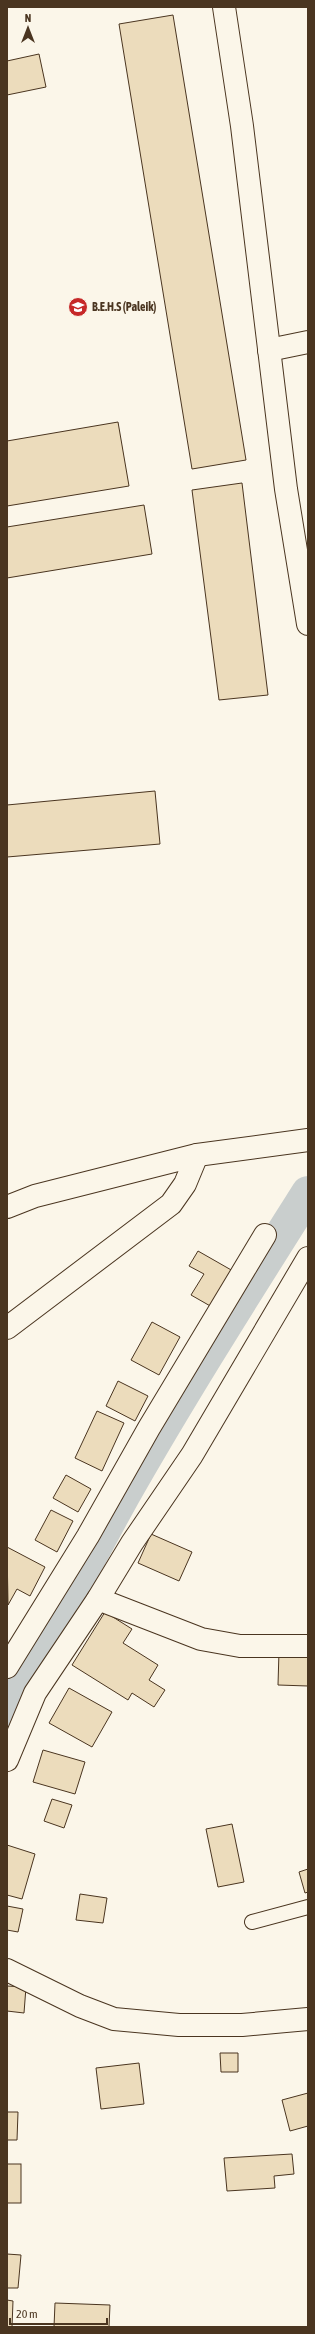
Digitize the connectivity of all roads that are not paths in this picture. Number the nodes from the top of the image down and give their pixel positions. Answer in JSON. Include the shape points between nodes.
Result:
{"nodes":[{"id":1,"x":224,"y":7,"type":"edge"},
{"id":2,"x":308,"y":342,"type":"edge"},
{"id":3,"x":269,"y":350,"type":"junction"},
{"id":4,"x":308,"y":624,"type":"edge"},
{"id":5,"x":308,"y":1140,"type":"edge"},
{"id":6,"x":197,"y":1155,"type":"junction"},
{"id":7,"x":7,"y":1207,"type":"edge"},
{"id":8,"x":265,"y":1235,"type":"dead end"},
{"id":9,"x":308,"y":1258,"type":"edge"},
{"id":10,"x":7,"y":1328,"type":"edge"},
{"id":11,"x":98,"y":1599,"type":"junction"},
{"id":12,"x":308,"y":1646,"type":"edge"},
{"id":13,"x":7,"y":1667,"type":"edge"},
{"id":14,"x":7,"y":1760,"type":"edge"},
{"id":15,"x":308,"y":1907,"type":"edge"},
{"id":16,"x":252,"y":1922,"type":"dead end"},
{"id":17,"x":7,"y":1970,"type":"edge"},
{"id":18,"x":308,"y":2019,"type":"edge"}],
"edges":[{"from":1,"to":3,"type":"street","via":[[242,126]]},
{"from":2,"to":3,"type":"street"},
{"from":3,"to":4,"type":"street","via":[[286,489]]},
{"from":5,"to":6,"type":"street"},
{"from":6,"to":7,"type":"street","via":[[35,1196]]},
{"from":6,"to":10,"type":"street","via":[[185,1184],[171,1204]]},
{"from":8,"to":13,"type":"street","via":[[149,1428],[88,1536]]},
{"from":9,"to":11,"type":"street","via":[[192,1455],[132,1543]]},
{"from":11,"to":12,"type":"street","via":[[201,1639],[240,1646]]},
{"from":11,"to":14,"type":"street","via":[[35,1693]]},
{"from":15,"to":16,"type":"lane"},
{"from":17,"to":18,"type":"street","via":[[80,2006],[114,2019],[179,2025],[242,2025]]}]}
